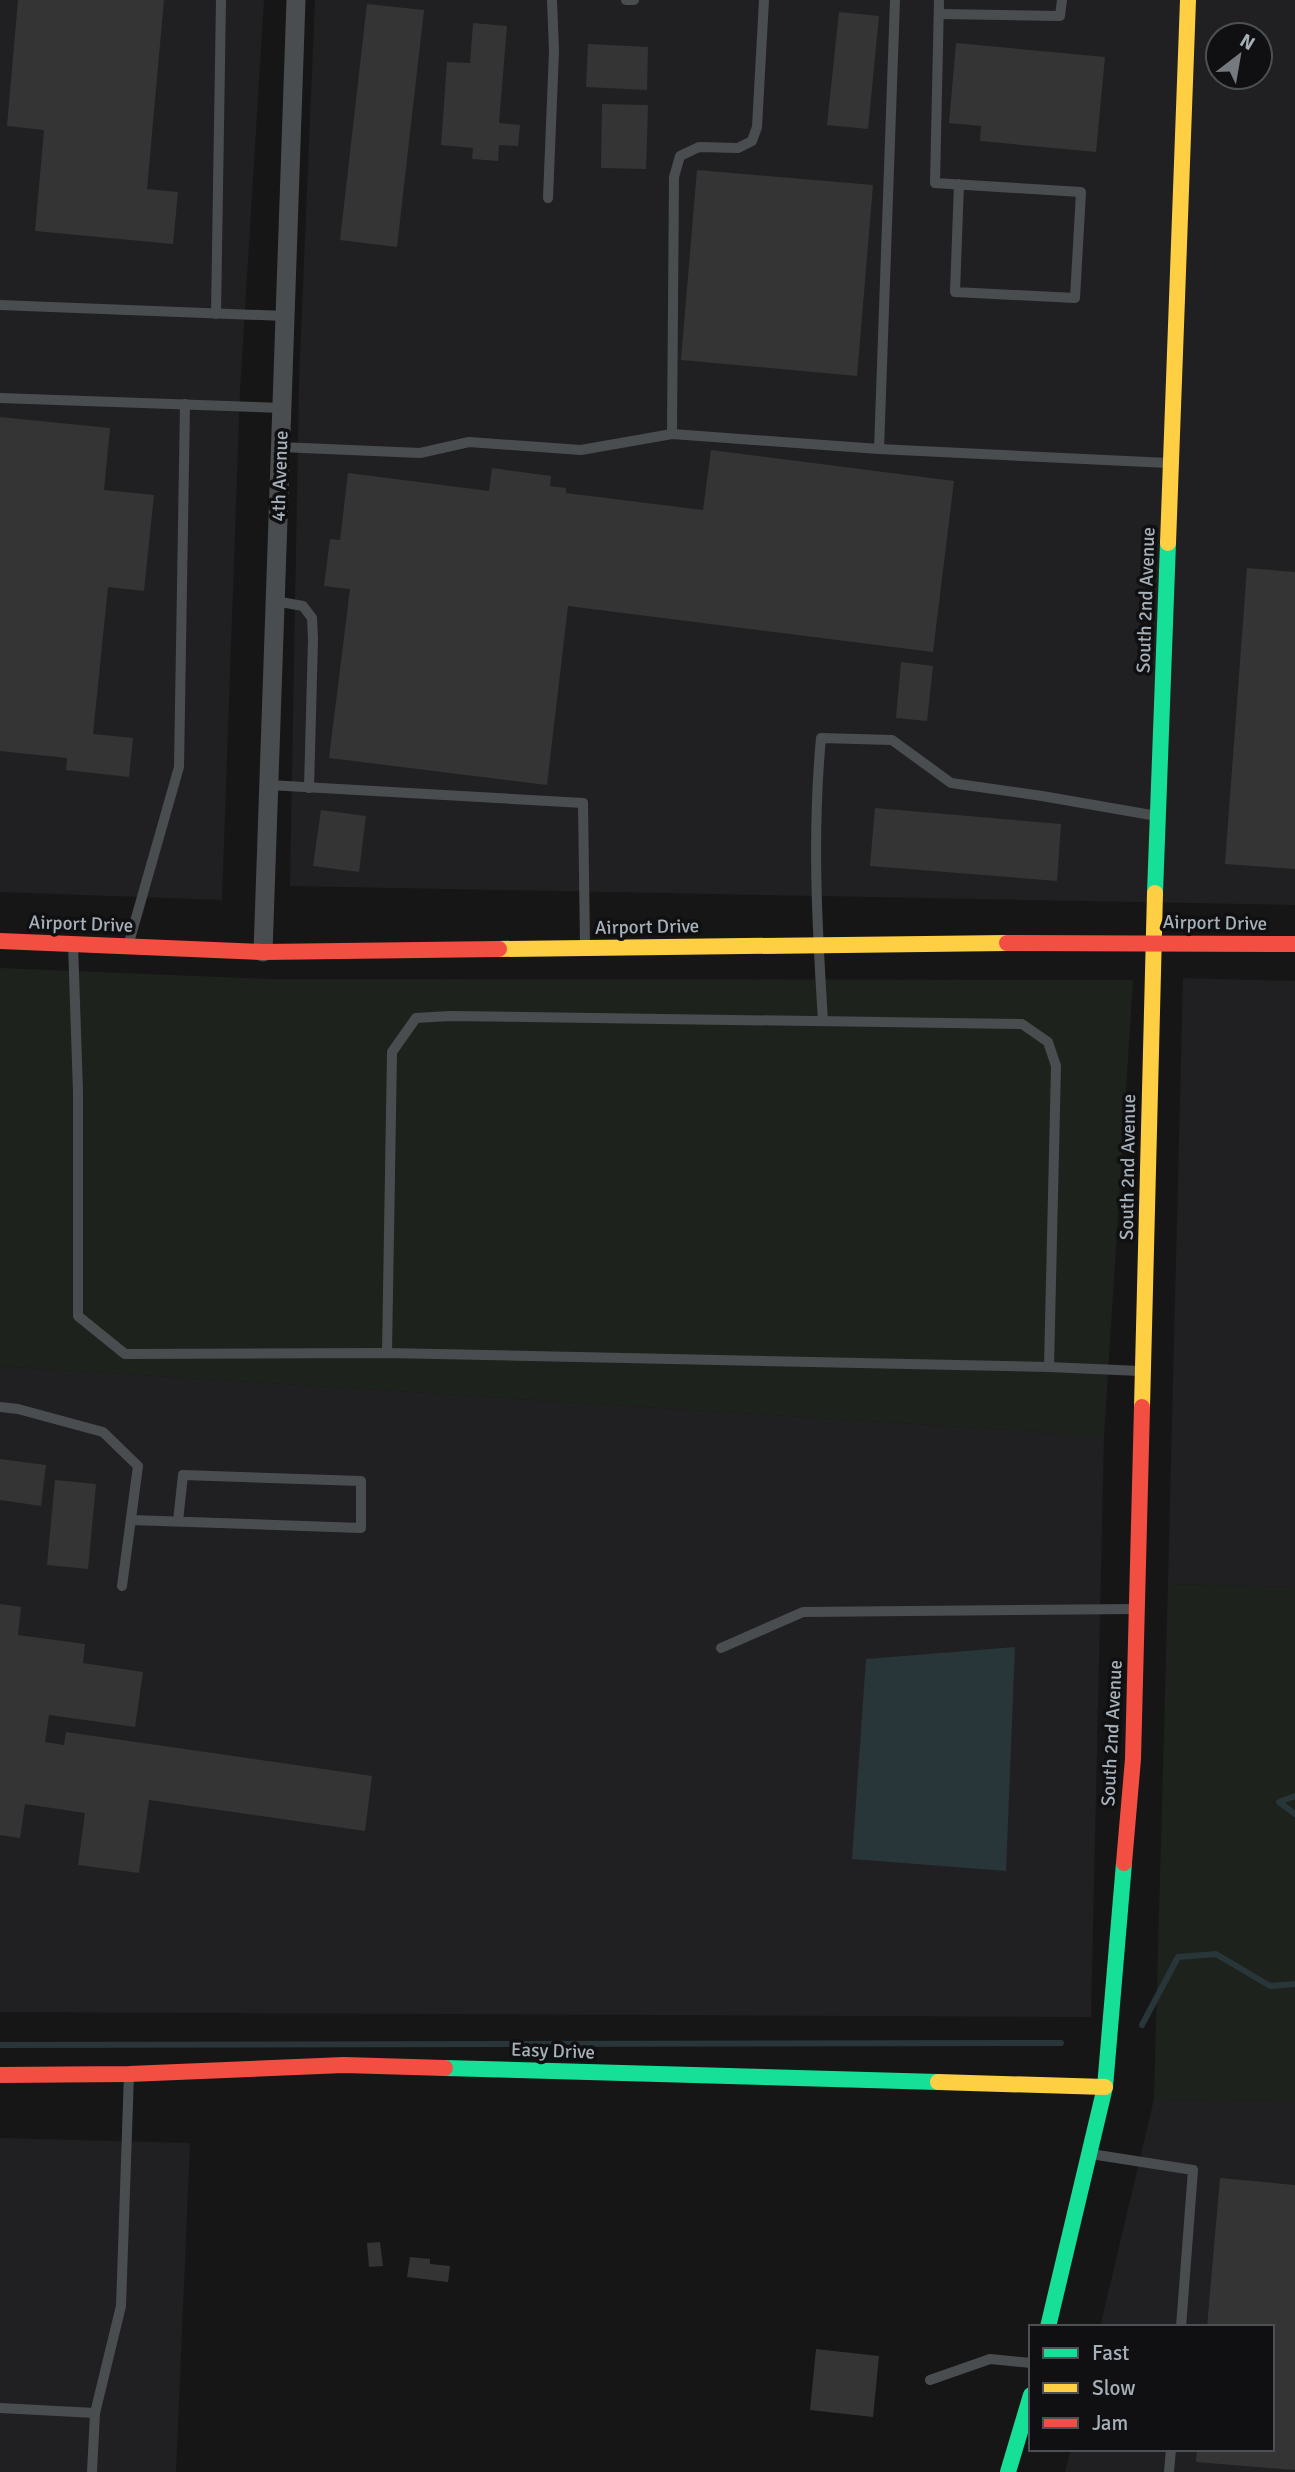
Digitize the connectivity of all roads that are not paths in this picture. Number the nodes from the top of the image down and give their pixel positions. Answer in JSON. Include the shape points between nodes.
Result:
{"nodes":[{"id":1,"x":221,"y":0,"type":"edge"},
{"id":2,"x":296,"y":0,"type":"edge"},
{"id":3,"x":552,"y":0,"type":"edge"},
{"id":4,"x":626,"y":0,"type":"edge"},
{"id":5,"x":634,"y":0,"type":"edge"},
{"id":6,"x":764,"y":0,"type":"edge"},
{"id":7,"x":895,"y":0,"type":"edge"},
{"id":8,"x":939,"y":0,"type":"edge"},
{"id":9,"x":1062,"y":0,"type":"edge"},
{"id":10,"x":1188,"y":0,"type":"edge"},
{"id":11,"x":939,"y":14,"type":"junction"},
{"id":12,"x":959,"y":184,"type":"junction"},
{"id":13,"x":548,"y":198,"type":"dead end"},
{"id":14,"x":0,"y":305,"type":"edge"},
{"id":15,"x":216,"y":314,"type":"junction"},
{"id":16,"x":285,"y":316,"type":"junction"},
{"id":17,"x":0,"y":398,"type":"edge"},
{"id":18,"x":185,"y":404,"type":"junction"},
{"id":19,"x":282,"y":408,"type":"junction"},
{"id":20,"x":672,"y":433,"type":"junction"},
{"id":21,"x":280,"y":447,"type":"junction"},
{"id":22,"x":879,"y":449,"type":"junction"},
{"id":23,"x":1171,"y":463,"type":"junction"},
{"id":24,"x":275,"y":601,"type":"junction"},
{"id":25,"x":268,"y":785,"type":"junction"},
{"id":26,"x":309,"y":788,"type":"junction"},
{"id":27,"x":1158,"y":816,"type":"junction"},
{"id":28,"x":0,"y":941,"type":"edge"},
{"id":29,"x":1153,"y":942,"type":"junction"},
{"id":30,"x":73,"y":944,"type":"junction"},
{"id":31,"x":818,"y":944,"type":"junction"},
{"id":32,"x":1295,"y":944,"type":"edge"},
{"id":33,"x":128,"y":946,"type":"junction"},
{"id":34,"x":585,"y":948,"type":"junction"},
{"id":35,"x":262,"y":952,"type":"junction"},
{"id":36,"x":823,"y":1021,"type":"junction"},
{"id":37,"x":387,"y":1353,"type":"junction"},
{"id":38,"x":1049,"y":1367,"type":"junction"},
{"id":39,"x":1143,"y":1371,"type":"junction"},
{"id":40,"x":0,"y":1407,"type":"edge"},
{"id":41,"x":131,"y":1520,"type":"junction"},
{"id":42,"x":178,"y":1521,"type":"junction"},
{"id":43,"x":122,"y":1586,"type":"dead end"},
{"id":44,"x":1137,"y":1609,"type":"junction"},
{"id":45,"x":721,"y":1647,"type":"dead end"},
{"id":46,"x":129,"y":2074,"type":"junction"},
{"id":47,"x":0,"y":2075,"type":"edge"},
{"id":48,"x":1105,"y":2087,"type":"junction"},
{"id":49,"x":1091,"y":2154,"type":"junction"},
{"id":50,"x":1048,"y":2325,"type":"edge"},
{"id":51,"x":1181,"y":2325,"type":"edge"},
{"id":52,"x":1029,"y":2363,"type":"edge"},
{"id":53,"x":930,"y":2380,"type":"dead end"},
{"id":54,"x":1029,"y":2402,"type":"edge"},
{"id":55,"x":0,"y":2408,"type":"edge"},
{"id":56,"x":95,"y":2413,"type":"junction"},
{"id":57,"x":1171,"y":2451,"type":"edge"},
{"id":58,"x":92,"y":2472,"type":"edge"},
{"id":59,"x":1008,"y":2472,"type":"edge"},
{"id":60,"x":1169,"y":2472,"type":"edge"}],
"edges":[{"from":1,"to":15,"type":"lane"},
{"from":2,"to":16,"type":"street","name":"4th Avenue"},
{"from":3,"to":13,"type":"lane"},
{"from":4,"to":5,"type":"lane"},
{"from":6,"to":20,"type":"lane","via":[[757,127],[752,141],[738,148],[699,147],[680,156],[674,177]]},
{"from":7,"to":22,"type":"lane"},
{"from":8,"to":11,"type":"lane"},
{"from":9,"to":11,"type":"lane","via":[[1060,16]]},
{"from":10,"to":23,"type":"street","name":"South 2nd Avenue"},
{"from":11,"to":12,"type":"lane","via":[[935,183]]},
{"from":12,"to":12,"type":"lane","via":[[1081,192],[1075,299],[955,292]]},
{"from":14,"to":15,"type":"lane"},
{"from":15,"to":16,"type":"lane"},
{"from":16,"to":19,"type":"street","name":"4th Avenue"},
{"from":17,"to":18,"type":"lane"},
{"from":18,"to":19,"type":"lane"},
{"from":18,"to":33,"type":"lane","via":[[179,767]]},
{"from":19,"to":21,"type":"street","name":"4th Avenue"},
{"from":20,"to":21,"type":"lane","via":[[581,450],[469,442],[421,453]]},
{"from":20,"to":22,"type":"lane"},
{"from":21,"to":24,"type":"street","name":"4th Avenue"},
{"from":22,"to":23,"type":"lane"},
{"from":23,"to":27,"type":"street","name":"South 2nd Avenue"},
{"from":24,"to":25,"type":"street","name":"4th Avenue"},
{"from":24,"to":26,"type":"lane","via":[[303,606],[312,618]]},
{"from":25,"to":26,"type":"lane"},
{"from":25,"to":35,"type":"street","name":"4th Avenue"},
{"from":26,"to":34,"type":"lane","via":[[583,803]]},
{"from":27,"to":29,"type":"street","name":"South 2nd Avenue"},
{"from":27,"to":31,"type":"lane","via":[[951,783],[892,740],[821,738],[815,888]]},
{"from":28,"to":30,"type":"street","name":"Airport Drive"},
{"from":29,"to":31,"type":"street","name":"Airport Drive"},
{"from":29,"to":32,"type":"street","name":"Airport Drive"},
{"from":29,"to":39,"type":"street","name":"South 2nd Avenue"},
{"from":30,"to":33,"type":"street","name":"Airport Drive"},
{"from":30,"to":37,"type":"lane","via":[[78,1316],[125,1354]]},
{"from":31,"to":34,"type":"street","name":"Airport Drive"},
{"from":31,"to":36,"type":"lane"},
{"from":33,"to":35,"type":"street","name":"Airport Drive"},
{"from":34,"to":35,"type":"street","name":"Airport Drive"},
{"from":36,"to":37,"type":"lane","via":[[416,1018],[392,1052]]},
{"from":36,"to":38,"type":"lane","via":[[1021,1024],[1048,1042],[1056,1066]]},
{"from":37,"to":38,"type":"lane"},
{"from":38,"to":39,"type":"lane"},
{"from":39,"to":44,"type":"street","name":"South 2nd Avenue"},
{"from":40,"to":41,"type":"lane","via":[[103,1432],[138,1466]]},
{"from":41,"to":42,"type":"lane"},
{"from":41,"to":43,"type":"lane"},
{"from":42,"to":42,"type":"lane","via":[[361,1528],[361,1480],[183,1475]]},
{"from":44,"to":45,"type":"lane","via":[[803,1612]]},
{"from":44,"to":48,"type":"street","name":"South 2nd Avenue","via":[[1133,1759]]},
{"from":46,"to":47,"type":"street","name":"Easy Drive"},
{"from":46,"to":48,"type":"street","name":"Easy Drive","via":[[344,2065]]},
{"from":46,"to":56,"type":"lane","via":[[121,2306]]},
{"from":48,"to":49,"type":"street","name":"South 2nd Avenue"},
{"from":49,"to":50,"type":"street","name":"South 2nd Avenue"},
{"from":49,"to":51,"type":"lane","via":[[1193,2170]]},
{"from":52,"to":53,"type":"lane","via":[[990,2359]]},
{"from":54,"to":59,"type":"street"},
{"from":55,"to":56,"type":"lane"},
{"from":56,"to":58,"type":"lane"},
{"from":57,"to":60,"type":"lane"}]}
